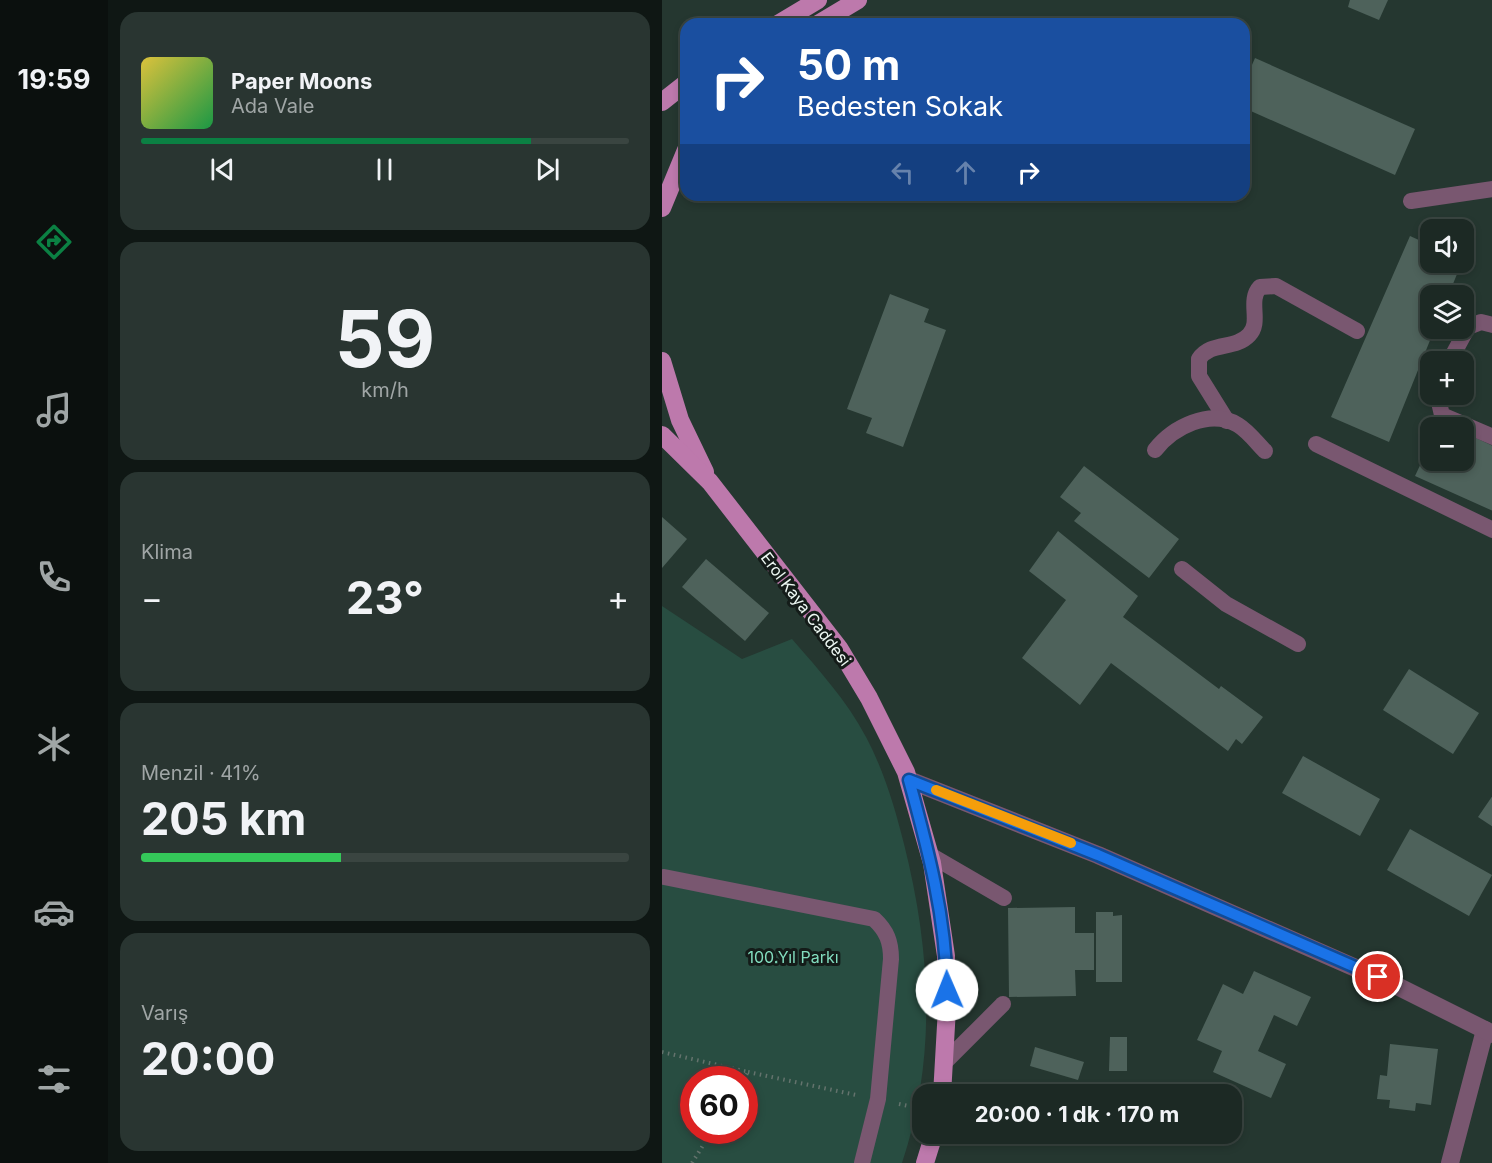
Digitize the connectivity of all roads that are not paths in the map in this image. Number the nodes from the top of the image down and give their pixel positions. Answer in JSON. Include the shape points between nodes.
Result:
{"nodes":[{"id":1,"x":818,"y":0,"type":"edge"},
{"id":2,"x":858,"y":0,"type":"edge"},
{"id":3,"x":788,"y":18,"type":"edge"},
{"id":4,"x":828,"y":18,"type":"edge"},
{"id":5,"x":680,"y":88,"type":"edge"},
{"id":6,"x":662,"y":102,"type":"edge"},
{"id":7,"x":680,"y":164,"type":"edge"},
{"id":8,"x":1493,"y":189,"type":"edge"},
{"id":9,"x":1411,"y":201,"type":"dead end"},
{"id":10,"x":662,"y":208,"type":"edge"},
{"id":11,"x":1493,"y":325,"type":"edge"},
{"id":12,"x":1357,"y":331,"type":"dead end"},
{"id":13,"x":1455,"y":351,"type":"edge"},
{"id":14,"x":662,"y":361,"type":"edge"},
{"id":15,"x":1440,"y":405,"type":"edge"},
{"id":16,"x":1227,"y":421,"type":"junction"},
{"id":17,"x":662,"y":435,"type":"edge"},
{"id":18,"x":1493,"y":436,"type":"edge"},
{"id":19,"x":1316,"y":444,"type":"dead end"},
{"id":20,"x":1155,"y":450,"type":"dead end"},
{"id":21,"x":1265,"y":451,"type":"dead end"},
{"id":22,"x":710,"y":482,"type":"junction"},
{"id":23,"x":1493,"y":530,"type":"edge"},
{"id":24,"x":1181,"y":569,"type":"dead end"},
{"id":25,"x":1298,"y":644,"type":"dead end"},
{"id":26,"x":909,"y":780,"type":"junction"},
{"id":27,"x":930,"y":855,"type":"junction"},
{"id":28,"x":664,"y":877,"type":"dead end"},
{"id":29,"x":1004,"y":898,"type":"dead end"},
{"id":30,"x":1003,"y":1004,"type":"dead end"},
{"id":31,"x":1491,"y":1034,"type":"edge"},
{"id":32,"x":946,"y":1062,"type":"junction"},
{"id":33,"x":943,"y":1084,"type":"edge"},
{"id":34,"x":931,"y":1144,"type":"edge"},
{"id":35,"x":862,"y":1163,"type":"edge"},
{"id":36,"x":925,"y":1163,"type":"edge"},
{"id":37,"x":1451,"y":1163,"type":"edge"}],
"edges":[{"from":1,"to":3,"type":"main road"},
{"from":2,"to":4,"type":"main road"},
{"from":5,"to":6,"type":"main road"},
{"from":7,"to":10,"type":"main road"},
{"from":8,"to":9,"type":"lane"},
{"from":11,"to":13,"type":"lane","via":[[1481,322],[1468,327]]},
{"from":12,"to":16,"type":"lane","via":[[1276,286],[1260,287],[1253,300],[1251,333],[1208,349],[1199,359],[1199,376]]},
{"from":14,"to":22,"type":"main road","name":"Erol Kaya Caddesi","via":[[680,420]]},
{"from":15,"to":18,"type":"lane","via":[[1442,415]]},
{"from":16,"to":20,"type":"lane","via":[[1180,427]]},
{"from":16,"to":21,"type":"lane","via":[[1241,427]]},
{"from":17,"to":22,"type":"main road","name":"Erol Kaya Caddesi"},
{"from":19,"to":23,"type":"lane"},
{"from":22,"to":26,"type":"main road","name":"Erol Kaya Caddesi","via":[[839,648],[869,698]]},
{"from":24,"to":25,"type":"lane","via":[[1226,604]]},
{"from":26,"to":27,"type":"main road","name":"Erol Kaya Caddesi"},
{"from":26,"to":31,"type":"street","via":[[1109,859],[1399,987]]},
{"from":27,"to":29,"type":"lane"},
{"from":27,"to":32,"type":"main road","name":"Erol Kaya Caddesi","via":[[946,956]]},
{"from":28,"to":35,"type":"lane","via":[[874,920],[882,926],[891,947],[878,1099]]},
{"from":30,"to":32,"type":"lane"},
{"from":31,"to":37,"type":"street"},
{"from":32,"to":33,"type":"main road","name":"Erol Kaya Caddesi"},
{"from":34,"to":36,"type":"main road"}]}
